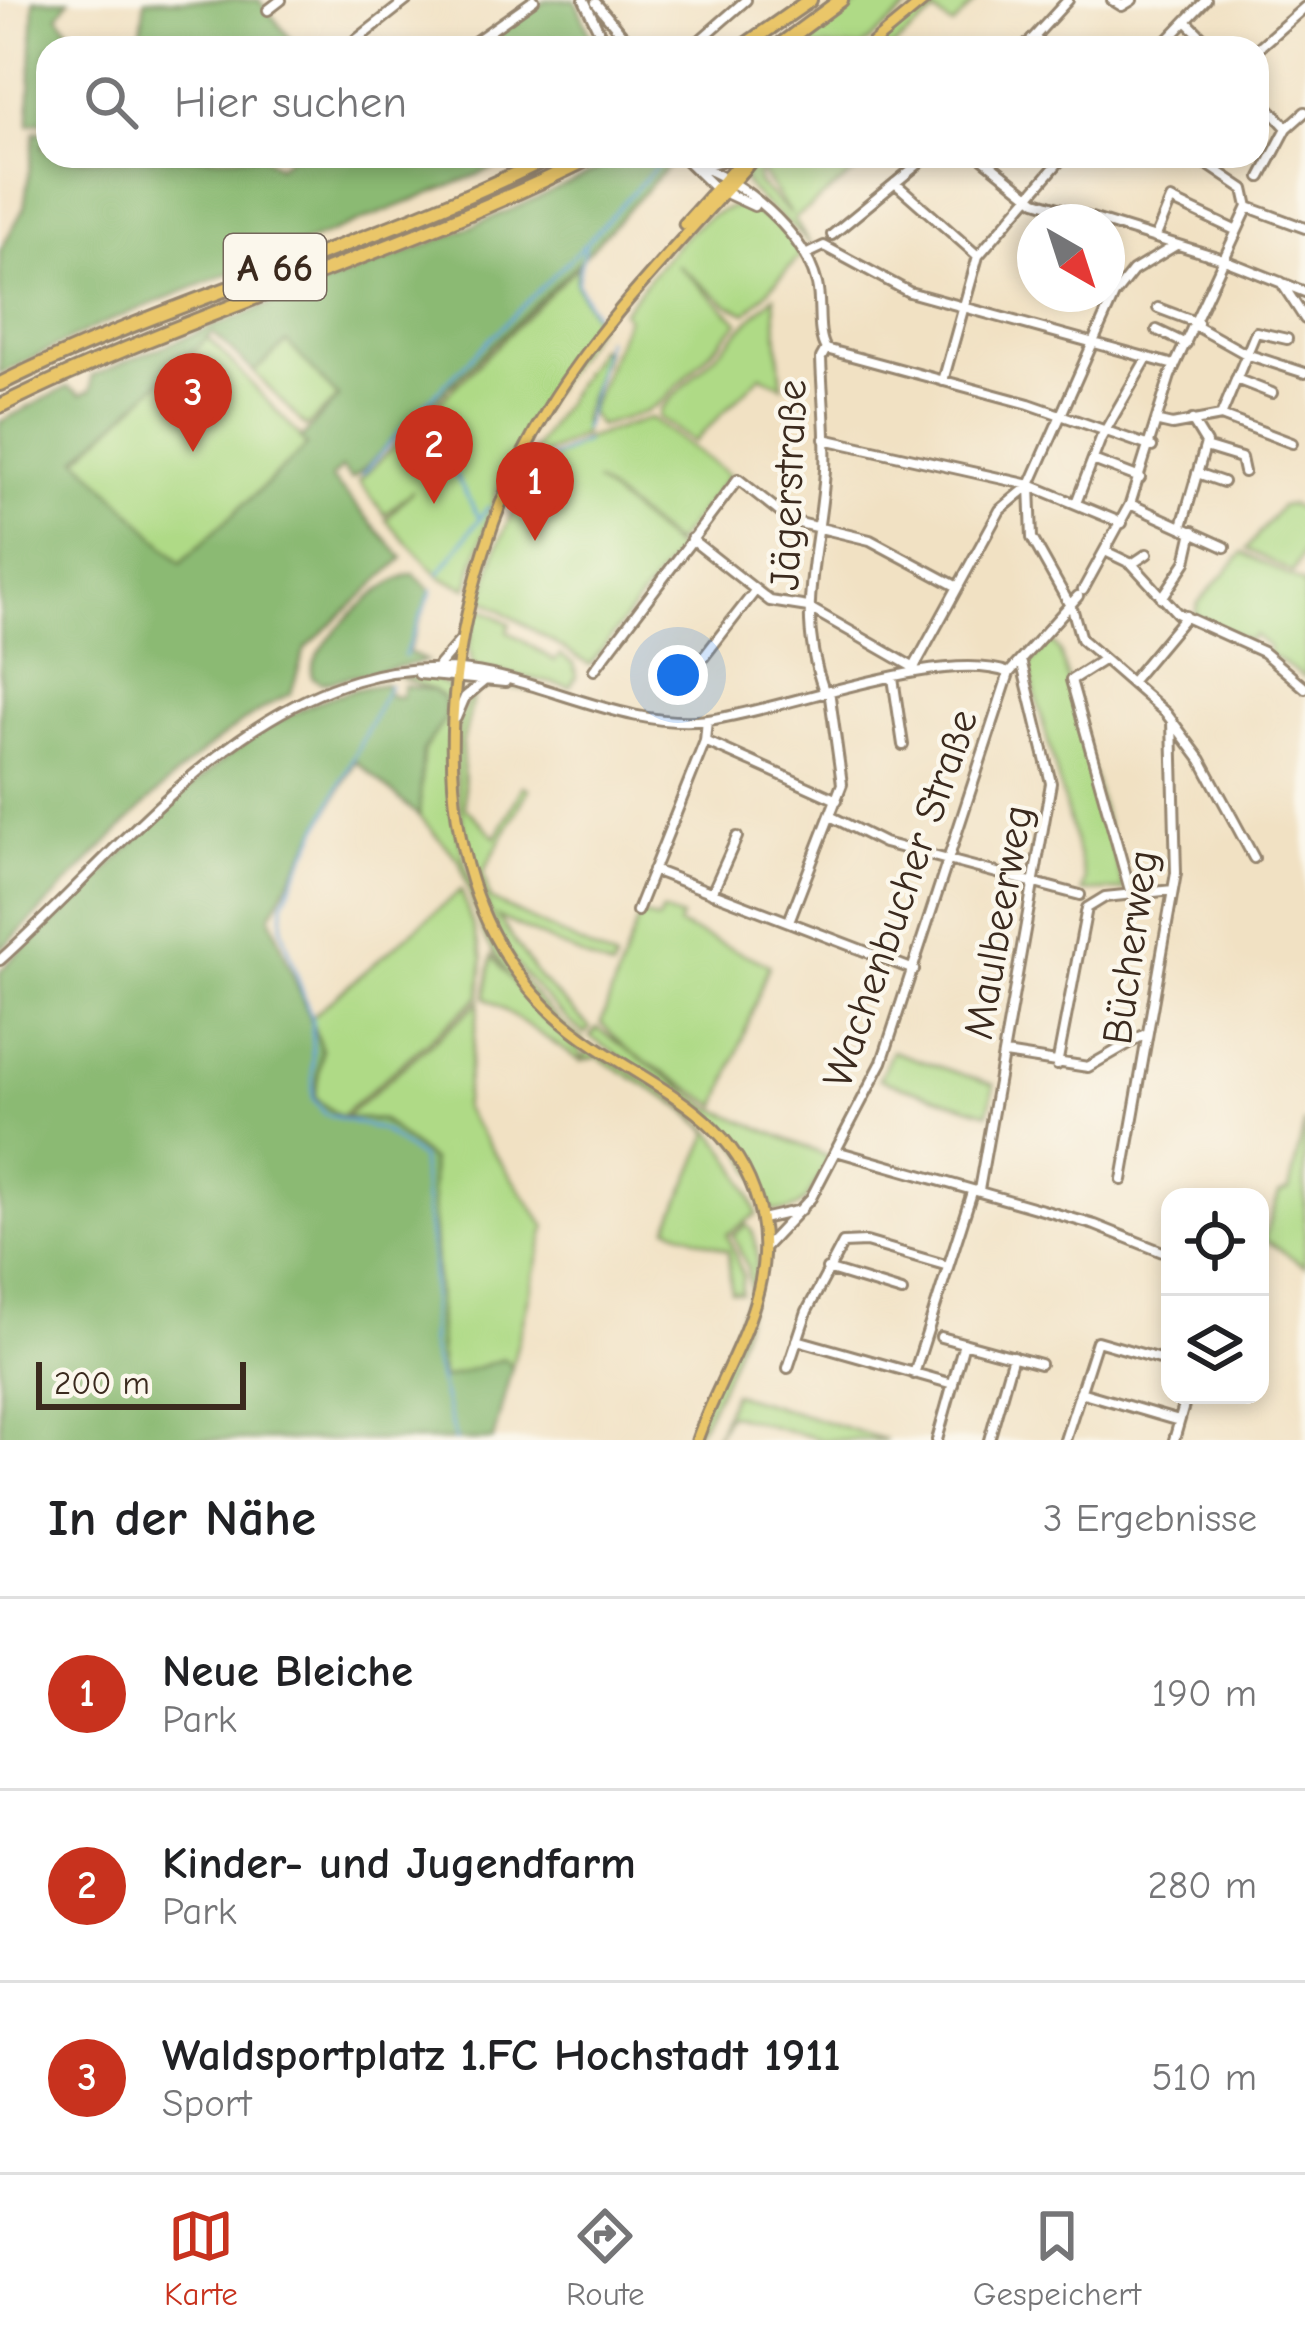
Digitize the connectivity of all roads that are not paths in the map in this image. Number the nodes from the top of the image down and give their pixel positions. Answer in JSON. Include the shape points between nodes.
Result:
{"nodes":[{"id":1,"x":281,"y":0,"type":"edge"},
{"id":2,"x":407,"y":0,"type":"edge"},
{"id":3,"x":535,"y":0,"type":"edge"},
{"id":4,"x":584,"y":0,"type":"edge"},
{"id":5,"x":746,"y":0,"type":"edge"},
{"id":6,"x":810,"y":0,"type":"edge"},
{"id":7,"x":841,"y":0,"type":"edge"},
{"id":8,"x":925,"y":0,"type":"edge"},
{"id":9,"x":1068,"y":0,"type":"edge"},
{"id":10,"x":1112,"y":0,"type":"edge"},
{"id":11,"x":1132,"y":0,"type":"edge"},
{"id":12,"x":1206,"y":0,"type":"edge"},
{"id":13,"x":596,"y":3,"type":"edge"},
{"id":14,"x":1305,"y":7,"type":"edge"},
{"id":15,"x":268,"y":10,"type":"dead end"},
{"id":16,"x":1186,"y":21,"type":"junction"},
{"id":17,"x":361,"y":36,"type":"edge"},
{"id":18,"x":483,"y":36,"type":"edge"},
{"id":19,"x":601,"y":36,"type":"edge"},
{"id":20,"x":623,"y":36,"type":"edge"},
{"id":21,"x":705,"y":36,"type":"edge"},
{"id":22,"x":758,"y":36,"type":"edge"},
{"id":23,"x":792,"y":36,"type":"edge"},
{"id":24,"x":882,"y":36,"type":"edge"},
{"id":25,"x":1035,"y":36,"type":"edge"},
{"id":26,"x":1172,"y":36,"type":"edge"},
{"id":27,"x":1201,"y":36,"type":"edge"},
{"id":28,"x":1269,"y":38,"type":"edge"},
{"id":29,"x":1269,"y":108,"type":"edge"},
{"id":30,"x":1305,"y":112,"type":"edge"},
{"id":31,"x":1287,"y":128,"type":"junction"},
{"id":32,"x":1269,"y":162,"type":"edge"},
{"id":33,"x":526,"y":168,"type":"edge"},
{"id":34,"x":568,"y":168,"type":"edge"},
{"id":35,"x":700,"y":168,"type":"edge"},
{"id":36,"x":735,"y":168,"type":"edge"},
{"id":37,"x":743,"y":168,"type":"edge"},
{"id":38,"x":913,"y":168,"type":"edge"},
{"id":39,"x":994,"y":168,"type":"edge"},
{"id":40,"x":1053,"y":168,"type":"edge"},
{"id":41,"x":1213,"y":168,"type":"edge"},
{"id":42,"x":1266,"y":168,"type":"edge"},
{"id":43,"x":1261,"y":177,"type":"dead end"},
{"id":44,"x":895,"y":183,"type":"junction"},
{"id":45,"x":722,"y":187,"type":"junction"},
{"id":46,"x":1028,"y":197,"type":"junction"},
{"id":47,"x":740,"y":202,"type":"junction"},
{"id":48,"x":761,"y":208,"type":"junction"},
{"id":49,"x":1252,"y":208,"type":"junction"},
{"id":50,"x":699,"y":216,"type":"junction"},
{"id":51,"x":1305,"y":228,"type":"edge"},
{"id":52,"x":1235,"y":230,"type":"junction"},
{"id":53,"x":832,"y":235,"type":"dead end"},
{"id":54,"x":1156,"y":236,"type":"junction"},
{"id":55,"x":1176,"y":245,"type":"junction"},
{"id":56,"x":807,"y":254,"type":"junction"},
{"id":57,"x":978,"y":256,"type":"junction"},
{"id":58,"x":660,"y":257,"type":"junction"},
{"id":59,"x":1224,"y":260,"type":"junction"},
{"id":60,"x":1280,"y":281,"type":"junction"},
{"id":61,"x":1305,"y":292,"type":"edge"},
{"id":62,"x":964,"y":307,"type":"junction"},
{"id":63,"x":1158,"y":308,"type":"dead end"},
{"id":64,"x":1305,"y":319,"type":"edge"},
{"id":65,"x":1197,"y":325,"type":"junction"},
{"id":66,"x":1157,"y":330,"type":"dead end"},
{"id":67,"x":1286,"y":339,"type":"dead end"},
{"id":68,"x":1092,"y":343,"type":"junction"},
{"id":69,"x":1186,"y":344,"type":"junction"},
{"id":70,"x":826,"y":349,"type":"junction"},
{"id":71,"x":1246,"y":354,"type":"junction"},
{"id":72,"x":1147,"y":358,"type":"junction"},
{"id":73,"x":1174,"y":365,"type":"junction"},
{"id":74,"x":1305,"y":374,"type":"edge"},
{"id":75,"x":1236,"y":379,"type":"junction"},
{"id":76,"x":944,"y":381,"type":"junction"},
{"id":77,"x":0,"y":384,"type":"edge"},
{"id":78,"x":1272,"y":393,"type":"dead end"},
{"id":79,"x":0,"y":406,"type":"edge"},
{"id":80,"x":1061,"y":416,"type":"junction"},
{"id":81,"x":1221,"y":416,"type":"junction"},
{"id":82,"x":1159,"y":422,"type":"junction"},
{"id":83,"x":1195,"y":425,"type":"junction"},
{"id":84,"x":1106,"y":431,"type":"junction"},
{"id":85,"x":824,"y":439,"type":"junction"},
{"id":86,"x":1292,"y":443,"type":"dead end"},
{"id":87,"x":1205,"y":446,"type":"junction"},
{"id":88,"x":1152,"y":447,"type":"junction"},
{"id":89,"x":1093,"y":460,"type":"junction"},
{"id":90,"x":1244,"y":472,"type":"dead end"},
{"id":91,"x":1197,"y":473,"type":"junction"},
{"id":92,"x":1140,"y":478,"type":"junction"},
{"id":93,"x":1223,"y":482,"type":"dead end"},
{"id":94,"x":1030,"y":485,"type":"junction"},
{"id":95,"x":1076,"y":503,"type":"junction"},
{"id":96,"x":1130,"y":504,"type":"junction"},
{"id":97,"x":1122,"y":523,"type":"junction"},
{"id":98,"x":1182,"y":526,"type":"junction"},
{"id":99,"x":814,"y":528,"type":"junction"},
{"id":100,"x":1193,"y":531,"type":"junction"},
{"id":101,"x":691,"y":539,"type":"junction"},
{"id":102,"x":1225,"y":547,"type":"dead end"},
{"id":103,"x":1107,"y":552,"type":"junction"},
{"id":104,"x":1147,"y":554,"type":"dead end"},
{"id":105,"x":1132,"y":564,"type":"junction"},
{"id":106,"x":956,"y":586,"type":"junction"},
{"id":107,"x":755,"y":591,"type":"junction"},
{"id":108,"x":1162,"y":598,"type":"junction"},
{"id":109,"x":808,"y":607,"type":"junction"},
{"id":110,"x":1071,"y":607,"type":"junction"},
{"id":111,"x":1186,"y":616,"type":"junction"},
{"id":112,"x":463,"y":634,"type":"junction"},
{"id":113,"x":1101,"y":661,"type":"junction"},
{"id":114,"x":1022,"y":664,"type":"junction"},
{"id":115,"x":427,"y":668,"type":"junction"},
{"id":116,"x":912,"y":669,"type":"junction"},
{"id":117,"x":594,"y":670,"type":"dead end"},
{"id":118,"x":407,"y":673,"type":"junction"},
{"id":119,"x":1009,"y":673,"type":"junction"},
{"id":120,"x":459,"y":674,"type":"junction"},
{"id":121,"x":892,"y":678,"type":"junction"},
{"id":122,"x":484,"y":681,"type":"junction"},
{"id":123,"x":1131,"y":682,"type":"junction"},
{"id":124,"x":519,"y":683,"type":"junction"},
{"id":125,"x":1305,"y":688,"type":"edge"},
{"id":126,"x":678,"y":690,"type":"dead end"},
{"id":127,"x":827,"y":690,"type":"junction"},
{"id":128,"x":456,"y":718,"type":"junction"},
{"id":129,"x":707,"y":720,"type":"junction"},
{"id":130,"x":1172,"y":720,"type":"junction"},
{"id":131,"x":705,"y":740,"type":"junction"},
{"id":132,"x":903,"y":745,"type":"dead end"},
{"id":133,"x":837,"y":800,"type":"junction"},
{"id":134,"x":830,"y":816,"type":"junction"},
{"id":135,"x":737,"y":837,"type":"dead end"},
{"id":136,"x":1254,"y":858,"type":"dead end"},
{"id":137,"x":950,"y":860,"type":"junction"},
{"id":138,"x":653,"y":870,"type":"junction"},
{"id":139,"x":1034,"y":883,"type":"junction"},
{"id":140,"x":1173,"y":890,"type":"junction"},
{"id":141,"x":712,"y":893,"type":"junction"},
{"id":142,"x":1131,"y":894,"type":"junction"},
{"id":143,"x":1079,"y":895,"type":"dead end"},
{"id":144,"x":638,"y":910,"type":"dead end"},
{"id":145,"x":789,"y":921,"type":"junction"},
{"id":146,"x":0,"y":961,"type":"edge"},
{"id":147,"x":914,"y":970,"type":"junction"},
{"id":148,"x":1149,"y":1032,"type":"junction"},
{"id":149,"x":1006,"y":1054,"type":"junction"},
{"id":150,"x":1058,"y":1064,"type":"junction"},
{"id":151,"x":836,"y":1151,"type":"junction"},
{"id":152,"x":1122,"y":1180,"type":"dead end"},
{"id":153,"x":976,"y":1191,"type":"junction"},
{"id":154,"x":806,"y":1205,"type":"junction"},
{"id":155,"x":762,"y":1219,"type":"junction"},
{"id":156,"x":787,"y":1223,"type":"junction"},
{"id":157,"x":764,"y":1248,"type":"junction"},
{"id":158,"x":1161,"y":1251,"type":"edge"},
{"id":159,"x":945,"y":1265,"type":"junction"},
{"id":160,"x":827,"y":1269,"type":"junction"},
{"id":161,"x":902,"y":1292,"type":"dead end"},
{"id":162,"x":941,"y":1337,"type":"dead end"},
{"id":163,"x":797,"y":1340,"type":"junction"},
{"id":164,"x":964,"y":1343,"type":"junction"},
{"id":165,"x":1013,"y":1356,"type":"junction"},
{"id":166,"x":1161,"y":1359,"type":"edge"},
{"id":167,"x":1040,"y":1364,"type":"dead end"},
{"id":168,"x":788,"y":1368,"type":"dead end"},
{"id":169,"x":914,"y":1374,"type":"junction"},
{"id":170,"x":953,"y":1384,"type":"junction"},
{"id":171,"x":1080,"y":1393,"type":"junction"},
{"id":172,"x":1185,"y":1404,"type":"edge"},
{"id":173,"x":1180,"y":1421,"type":"junction"},
{"id":174,"x":697,"y":1440,"type":"edge"},
{"id":175,"x":937,"y":1440,"type":"edge"},
{"id":176,"x":988,"y":1440,"type":"edge"},
{"id":177,"x":1065,"y":1440,"type":"edge"},
{"id":178,"x":1174,"y":1440,"type":"edge"}],
"edges":[{"from":1,"to":15,"type":"street"},
{"from":2,"to":17,"type":"street"},
{"from":3,"to":18,"type":"street"},
{"from":4,"to":19,"type":"street"},
{"from":5,"to":21,"type":"street"},
{"from":6,"to":22,"type":"highway"},
{"from":7,"to":23,"type":"highway"},
{"from":8,"to":24,"type":"main road"},
{"from":9,"to":25,"type":"street"},
{"from":10,"to":11,"type":"street"},
{"from":12,"to":16,"type":"street"},
{"from":13,"to":20,"type":"street"},
{"from":14,"to":28,"type":"street"},
{"from":16,"to":26,"type":"street"},
{"from":16,"to":27,"type":"street"},
{"from":29,"to":31,"type":"street"},
{"from":30,"to":31,"type":"street"},
{"from":31,"to":32,"type":"street"},
{"from":33,"to":77,"type":"highway","number":"A 66"},
{"from":34,"to":79,"type":"highway","number":"A 66"},
{"from":35,"to":45,"type":"street"},
{"from":36,"to":45,"type":"main road"},
{"from":37,"to":45,"type":"main road"},
{"from":38,"to":44,"type":"street"},
{"from":39,"to":46,"type":"street"},
{"from":40,"to":46,"type":"street"},
{"from":41,"to":49,"type":"street","via":[[1244,189]]},
{"from":42,"to":43,"type":"street"},
{"from":44,"to":53,"type":"street"},
{"from":44,"to":57,"type":"street"},
{"from":45,"to":47,"type":"street"},
{"from":45,"to":48,"type":"street"},
{"from":45,"to":50,"type":"main road"},
{"from":45,"to":58,"type":"main road"},
{"from":46,"to":54,"type":"street"},
{"from":46,"to":57,"type":"street"},
{"from":47,"to":48,"type":"street"},
{"from":47,"to":50,"type":"street"},
{"from":48,"to":56,"type":"street"},
{"from":49,"to":51,"type":"street"},
{"from":49,"to":52,"type":"street"},
{"from":50,"to":58,"type":"main road"},
{"from":52,"to":54,"type":"street","via":[[1169,200]]},
{"from":52,"to":59,"type":"street"},
{"from":54,"to":55,"type":"street"},
{"from":55,"to":59,"type":"street"},
{"from":55,"to":68,"type":"street","via":[[1127,276]]},
{"from":56,"to":62,"type":"street","via":[[824,246],[905,290]]},
{"from":56,"to":70,"type":"street","name":"Jägerstraße"},
{"from":57,"to":62,"type":"street"},
{"from":58,"to":112,"type":"main road","via":[[561,388],[518,462],[491,525]]},
{"from":59,"to":60,"type":"street"},
{"from":59,"to":65,"type":"street"},
{"from":60,"to":61,"type":"street"},
{"from":60,"to":64,"type":"street"},
{"from":62,"to":68,"type":"street"},
{"from":62,"to":76,"type":"street"},
{"from":63,"to":65,"type":"street"},
{"from":65,"to":69,"type":"street"},
{"from":65,"to":71,"type":"street"},
{"from":66,"to":69,"type":"street"},
{"from":67,"to":71,"type":"street","via":[[1260,330]]},
{"from":68,"to":72,"type":"street"},
{"from":68,"to":80,"type":"street"},
{"from":69,"to":73,"type":"street"},
{"from":70,"to":76,"type":"street"},
{"from":70,"to":85,"type":"street","name":"Jägerstraße"},
{"from":71,"to":74,"type":"street"},
{"from":71,"to":75,"type":"street"},
{"from":72,"to":73,"type":"street"},
{"from":72,"to":84,"type":"street"},
{"from":73,"to":82,"type":"street"},
{"from":75,"to":78,"type":"street"},
{"from":75,"to":81,"type":"street"},
{"from":76,"to":80,"type":"street"},
{"from":80,"to":84,"type":"street"},
{"from":80,"to":94,"type":"street"},
{"from":81,"to":83,"type":"street"},
{"from":81,"to":86,"type":"street"},
{"from":82,"to":83,"type":"street"},
{"from":82,"to":88,"type":"street"},
{"from":83,"to":87,"type":"street"},
{"from":84,"to":88,"type":"street"},
{"from":84,"to":89,"type":"street"},
{"from":85,"to":94,"type":"street"},
{"from":85,"to":99,"type":"street","name":"Jägerstraße"},
{"from":87,"to":90,"type":"street","via":[[1239,457]]},
{"from":87,"to":91,"type":"street"},
{"from":88,"to":92,"type":"street"},
{"from":89,"to":92,"type":"street"},
{"from":89,"to":95,"type":"street"},
{"from":91,"to":93,"type":"street"},
{"from":91,"to":98,"type":"street"},
{"from":92,"to":96,"type":"street"},
{"from":94,"to":95,"type":"street"},
{"from":94,"to":106,"type":"street","via":[[1003,506]]},
{"from":94,"to":110,"type":"street","via":[[1035,547]]},
{"from":95,"to":97,"type":"street"},
{"from":96,"to":97,"type":"street"},
{"from":96,"to":98,"type":"street"},
{"from":97,"to":103,"type":"street"},
{"from":98,"to":100,"type":"street"},
{"from":99,"to":101,"type":"street","via":[[790,521],[738,479]]},
{"from":99,"to":106,"type":"street","via":[[870,540]]},
{"from":99,"to":109,"type":"street","name":"Jägerstraße"},
{"from":100,"to":102,"type":"street"},
{"from":100,"to":108,"type":"street","via":[[1186,562]]},
{"from":101,"to":107,"type":"street"},
{"from":101,"to":117,"type":"street"},
{"from":103,"to":105,"type":"street"},
{"from":103,"to":110,"type":"street"},
{"from":104,"to":105,"type":"street"},
{"from":105,"to":108,"type":"street"},
{"from":106,"to":116,"type":"street"},
{"from":107,"to":109,"type":"street","via":[[775,604]]},
{"from":107,"to":126,"type":"street"},
{"from":108,"to":111,"type":"street"},
{"from":109,"to":116,"type":"street","name":"Jägerstraße"},
{"from":109,"to":127,"type":"street","via":[[808,645]]},
{"from":110,"to":113,"type":"street","via":[[1078,635]]},
{"from":110,"to":114,"type":"street"},
{"from":111,"to":123,"type":"street"},
{"from":111,"to":125,"type":"street","via":[[1263,652]]},
{"from":112,"to":115,"type":"street","via":[[447,660]]},
{"from":112,"to":120,"type":"main road"},
{"from":113,"to":123,"type":"street"},
{"from":113,"to":142,"type":"street","via":[[1071,680]]},
{"from":114,"to":119,"type":"street"},
{"from":114,"to":139,"type":"street","name":"Maulbeerweg","via":[[1051,777]]},
{"from":115,"to":118,"type":"street"},
{"from":115,"to":120,"type":"street"},
{"from":116,"to":119,"type":"street"},
{"from":116,"to":121,"type":"street"},
{"from":118,"to":120,"type":"street"},
{"from":118,"to":146,"type":"street","via":[[325,692],[249,730]]},
{"from":119,"to":137,"type":"street","name":"Wachenbucher Straße"},
{"from":120,"to":122,"type":"street"},
{"from":120,"to":124,"type":"street"},
{"from":120,"to":128,"type":"main road"},
{"from":121,"to":127,"type":"street"},
{"from":121,"to":132,"type":"street"},
{"from":122,"to":124,"type":"street"},
{"from":122,"to":128,"type":"street","via":[[464,697]]},
{"from":123,"to":130,"type":"street"},
{"from":124,"to":129,"type":"street","via":[[634,712]]},
{"from":127,"to":129,"type":"street"},
{"from":127,"to":133,"type":"street","via":[[842,779]]},
{"from":128,"to":155,"type":"main road","via":[[466,858],[510,962],[567,1025],[715,1125],[742,1162]]},
{"from":129,"to":131,"type":"street"},
{"from":130,"to":136,"type":"street"},
{"from":130,"to":140,"type":"street","name":"Bücherweg"},
{"from":131,"to":133,"type":"street"},
{"from":131,"to":138,"type":"street"},
{"from":133,"to":134,"type":"street"},
{"from":134,"to":137,"type":"street","via":[[878,842]]},
{"from":134,"to":145,"type":"street"},
{"from":135,"to":141,"type":"street"},
{"from":137,"to":139,"type":"street"},
{"from":137,"to":147,"type":"street","name":"Wachenbucher Straße"},
{"from":138,"to":141,"type":"street"},
{"from":138,"to":144,"type":"street"},
{"from":139,"to":143,"type":"street"},
{"from":139,"to":149,"type":"street","name":"Maulbeerweg"},
{"from":140,"to":142,"type":"street"},
{"from":140,"to":148,"type":"street","name":"Bücherweg"},
{"from":141,"to":145,"type":"street"},
{"from":142,"to":150,"type":"street","via":[[1100,898],[1084,913]]},
{"from":145,"to":147,"type":"street"},
{"from":147,"to":151,"type":"street","name":"Wachenbucher Straße","via":[[882,1062]]},
{"from":148,"to":150,"type":"street","via":[[1095,1065]]},
{"from":148,"to":152,"type":"street","name":"Bücherweg"},
{"from":149,"to":150,"type":"street"},
{"from":149,"to":153,"type":"street","name":"Maulbeerweg"},
{"from":151,"to":153,"type":"street"},
{"from":151,"to":154,"type":"street","name":"Wachenbucher Straße"},
{"from":153,"to":158,"type":"street"},
{"from":153,"to":159,"type":"street","name":"Maulbeerweg"},
{"from":154,"to":155,"type":"street"},
{"from":154,"to":156,"type":"street","name":"Wachenbucher Straße"},
{"from":155,"to":156,"type":"street"},
{"from":155,"to":157,"type":"main road"},
{"from":156,"to":157,"type":"street","name":"Wachenbucher Straße"},
{"from":157,"to":174,"type":"main road","via":[[752,1311]]},
{"from":159,"to":160,"type":"street","via":[[853,1240]]},
{"from":159,"to":169,"type":"street","name":"Maulbeerweg"},
{"from":160,"to":161,"type":"street"},
{"from":160,"to":163,"type":"street"},
{"from":162,"to":164,"type":"street"},
{"from":163,"to":168,"type":"street"},
{"from":163,"to":169,"type":"street"},
{"from":164,"to":165,"type":"street"},
{"from":164,"to":170,"type":"street"},
{"from":165,"to":167,"type":"street"},
{"from":165,"to":176,"type":"street"},
{"from":166,"to":171,"type":"street","via":[[1097,1341]]},
{"from":169,"to":170,"type":"street"},
{"from":170,"to":175,"type":"street"},
{"from":171,"to":173,"type":"street"},
{"from":171,"to":177,"type":"street"},
{"from":172,"to":173,"type":"street"},
{"from":173,"to":178,"type":"street"}]}
